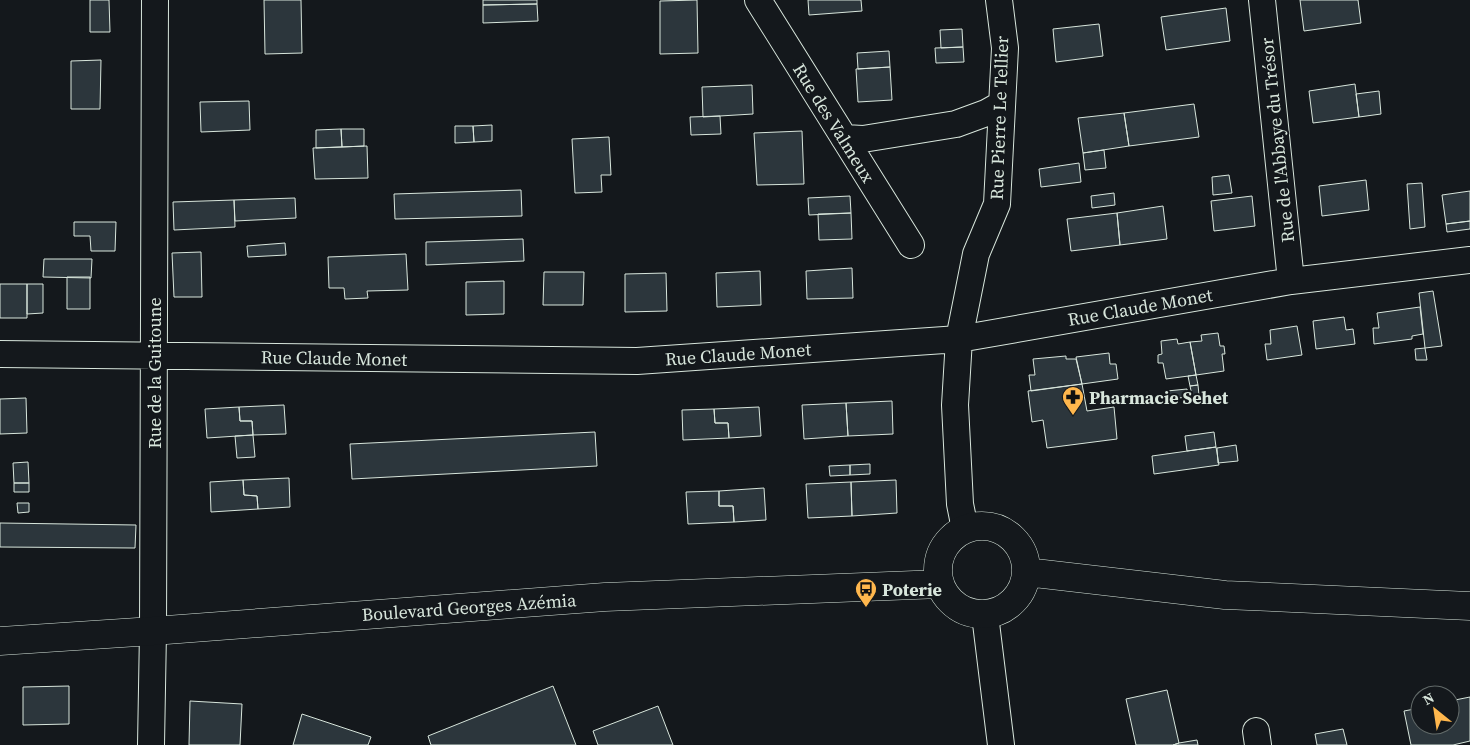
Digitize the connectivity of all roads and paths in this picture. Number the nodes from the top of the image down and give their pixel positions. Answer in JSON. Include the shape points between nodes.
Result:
{"nodes":[{"id":1,"x":155,"y":0,"type":"edge"},
{"id":2,"x":758,"y":0,"type":"edge"},
{"id":3,"x":999,"y":0,"type":"edge"},
{"id":4,"x":1262,"y":0,"type":"edge"},
{"id":5,"x":1002,"y":104,"type":"junction"},
{"id":6,"x":844,"y":138,"type":"junction"},
{"id":7,"x":911,"y":245,"type":"dead end"},
{"id":8,"x":1470,"y":260,"type":"edge"},
{"id":9,"x":1291,"y":281,"type":"junction"},
{"id":10,"x":959,"y":339,"type":"junction"},
{"id":11,"x":0,"y":354,"type":"edge"},
{"id":12,"x":155,"y":356,"type":"junction"},
{"id":13,"x":964,"y":530,"type":"junction"},
{"id":14,"x":1026,"y":572,"type":"junction"},
{"id":15,"x":940,"y":584,"type":"junction"},
{"id":16,"x":1470,"y":606,"type":"edge"},
{"id":17,"x":985,"y":615,"type":"junction"},
{"id":18,"x":153,"y":631,"type":"junction"},
{"id":19,"x":0,"y":641,"type":"edge"},
{"id":20,"x":151,"y":745,"type":"edge"},
{"id":21,"x":1001,"y":745,"type":"edge"}],
"edges":[{"from":1,"to":12,"type":"street","name":"Rue de la Guitoune"},
{"from":2,"to":6,"type":"street","name":"Rue des Valmeux"},
{"from":3,"to":5,"type":"street","name":"Rue Pierre Le Tellier","via":[[1005,48]]},
{"from":4,"to":9,"type":"street","name":"Rue de l'Abbaye du Trésor"},
{"from":5,"to":6,"type":"street","via":[[956,124],[863,139]]},
{"from":5,"to":10,"type":"street","name":"Rue Pierre Le Tellier","via":[[997,204],[976,254]]},
{"from":6,"to":7,"type":"street","name":"Rue des Valmeux"},
{"from":8,"to":9,"type":"street","name":"Rue Claude Monet"},
{"from":9,"to":10,"type":"street","name":"Rue Claude Monet"},
{"from":10,"to":12,"type":"street","name":"Rue Claude Monet","via":[[637,361]]},
{"from":10,"to":13,"type":"street","name":"Rue Pierre Le Tellier","via":[[956,405]]},
{"from":11,"to":12,"type":"street","name":"Rue Claude Monet"},
{"from":12,"to":18,"type":"street","name":"Rue de la Guitoune"},
{"from":13,"to":14,"type":"street","via":[[985,526],[1008,533],[1023,552]]},
{"from":13,"to":15,"type":"street","via":[[947,542],[941,552],[938,562]]},
{"from":14,"to":16,"type":"street","via":[[1226,595]]},
{"from":14,"to":17,"type":"street","via":[[1026,581],[1014,602],[996,613]]},
{"from":15,"to":17,"type":"street","via":[[944,594],[962,610]]},
{"from":15,"to":18,"type":"street","name":"Boulevard Georges Azémia","via":[[605,597]]},
{"from":17,"to":21,"type":"street"},
{"from":18,"to":19,"type":"street","name":"Boulevard Georges Azémia"},
{"from":18,"to":20,"type":"street","name":"Rue de la Guitoune"}]}
